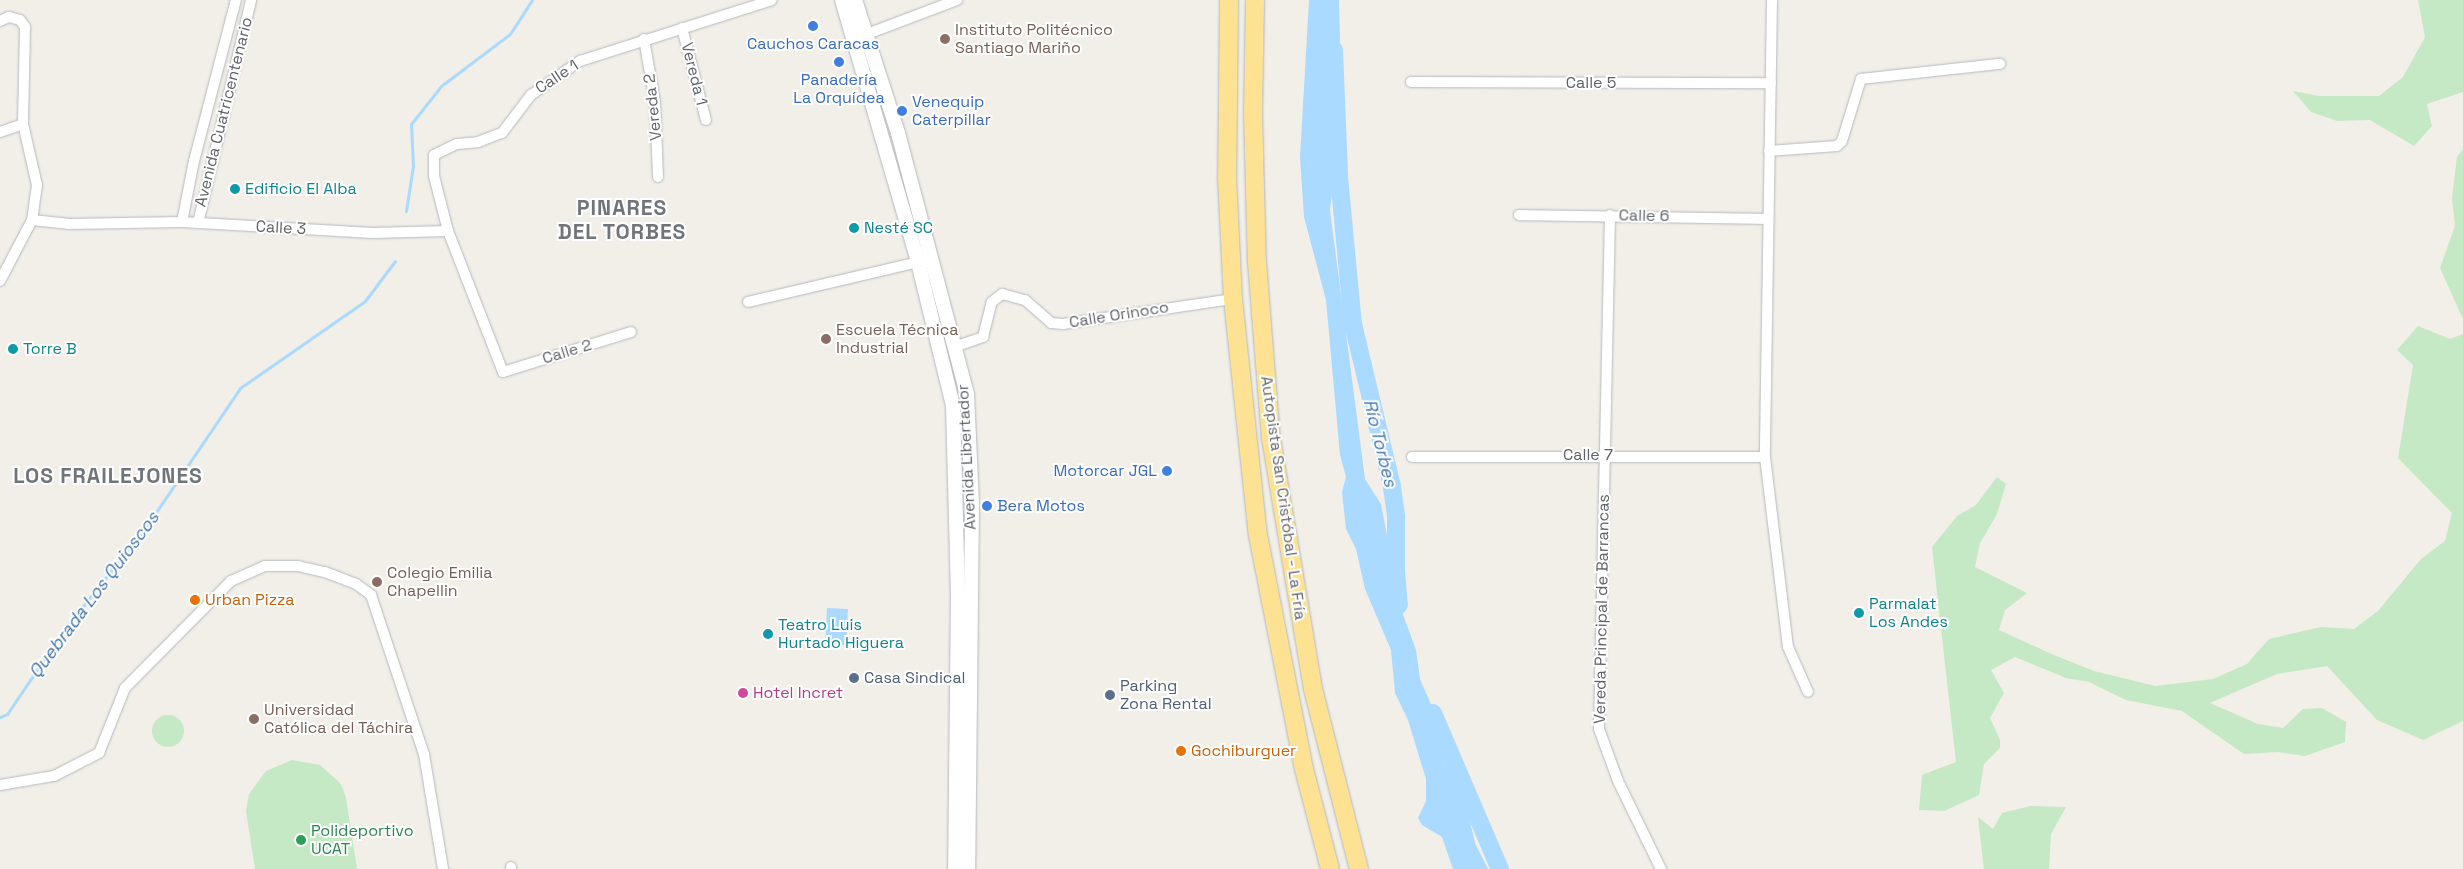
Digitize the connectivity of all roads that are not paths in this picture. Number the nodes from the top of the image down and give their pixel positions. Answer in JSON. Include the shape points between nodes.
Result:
{"nodes":[{"id":1,"x":236,"y":0,"type":"edge"},
{"id":2,"x":251,"y":0,"type":"edge"},
{"id":3,"x":772,"y":0,"type":"edge"},
{"id":4,"x":842,"y":0,"type":"edge"},
{"id":5,"x":855,"y":0,"type":"edge"},
{"id":6,"x":957,"y":0,"type":"edge"},
{"id":7,"x":1229,"y":0,"type":"edge"},
{"id":8,"x":1255,"y":0,"type":"edge"},
{"id":9,"x":1772,"y":0,"type":"edge"},
{"id":10,"x":5,"y":19,"type":"edge"},
{"id":11,"x":682,"y":28,"type":"junction"},
{"id":12,"x":860,"y":36,"type":"junction"},
{"id":13,"x":644,"y":39,"type":"junction"},
{"id":14,"x":2000,"y":64,"type":"dead end"},
{"id":15,"x":1411,"y":82,"type":"dead end"},
{"id":16,"x":1771,"y":83,"type":"junction"},
{"id":17,"x":706,"y":120,"type":"dead end"},
{"id":18,"x":23,"y":124,"type":"junction"},
{"id":19,"x":0,"y":132,"type":"edge"},
{"id":20,"x":1769,"y":151,"type":"junction"},
{"id":21,"x":658,"y":177,"type":"dead end"},
{"id":22,"x":1520,"y":215,"type":"dead end"},
{"id":23,"x":1610,"y":215,"type":"junction"},
{"id":24,"x":1768,"y":219,"type":"junction"},
{"id":25,"x":32,"y":220,"type":"junction"},
{"id":26,"x":182,"y":222,"type":"junction"},
{"id":27,"x":198,"y":223,"type":"junction"},
{"id":28,"x":448,"y":231,"type":"junction"},
{"id":29,"x":918,"y":262,"type":"junction"},
{"id":30,"x":0,"y":282,"type":"edge"},
{"id":31,"x":1233,"y":299,"type":"junction"},
{"id":32,"x":748,"y":302,"type":"dead end"},
{"id":33,"x":630,"y":332,"type":"dead end"},
{"id":34,"x":957,"y":346,"type":"junction"},
{"id":35,"x":1606,"y":455,"type":"junction"},
{"id":36,"x":1412,"y":457,"type":"dead end"},
{"id":37,"x":1765,"y":457,"type":"junction"},
{"id":38,"x":1808,"y":692,"type":"dead end"},
{"id":39,"x":0,"y":785,"type":"edge"},
{"id":40,"x":442,"y":869,"type":"edge"},
{"id":41,"x":955,"y":869,"type":"edge"},
{"id":42,"x":968,"y":869,"type":"edge"},
{"id":43,"x":1330,"y":869,"type":"edge"},
{"id":44,"x":1359,"y":869,"type":"edge"},
{"id":45,"x":1661,"y":869,"type":"edge"}],
"edges":[{"from":1,"to":26,"type":"street","name":"Avenida Cuatricentenario","via":[[194,161]]},
{"from":2,"to":27,"type":"street","name":"Avenida Cuatricentenario"},
{"from":3,"to":11,"type":"street","name":"Calle 1"},
{"from":4,"to":12,"type":"main road","name":"Avenida Libertador"},
{"from":5,"to":12,"type":"main road","name":"Avenida Libertador"},
{"from":6,"to":12,"type":"street"},
{"from":7,"to":31,"type":"highway","name":"Autopista San Cristóbal - La Fría","via":[[1227,177]]},
{"from":8,"to":44,"type":"highway","name":"Autopista San Cristóbal - La Fría","via":[[1253,113],[1257,262],[1271,438],[1313,689]]},
{"from":9,"to":16,"type":"street"},
{"from":10,"to":18,"type":"street","via":[[20,20],[27,36]]},
{"from":11,"to":13,"type":"street","name":"Calle 1"},
{"from":11,"to":17,"type":"street","name":"Vereda 1"},
{"from":12,"to":29,"type":"main road","name":"Avenida Libertador"},
{"from":12,"to":34,"type":"main road","name":"Avenida Libertador","via":[[898,133]]},
{"from":13,"to":21,"type":"street","name":"Vereda 2","via":[[655,102]]},
{"from":13,"to":28,"type":"street","name":"Calle 1","via":[[580,61],[555,76],[531,95],[502,133],[478,142],[456,144],[434,155],[434,176]]},
{"from":14,"to":20,"type":"street","via":[[1861,79],[1842,141],[1836,146]]},
{"from":15,"to":16,"type":"street","name":"Calle 5"},
{"from":16,"to":20,"type":"street"},
{"from":18,"to":19,"type":"street"},
{"from":18,"to":25,"type":"street","via":[[36,185]]},
{"from":20,"to":24,"type":"street"},
{"from":22,"to":23,"type":"street","name":"Calle 6"},
{"from":23,"to":24,"type":"street","name":"Calle 6"},
{"from":23,"to":35,"type":"street","name":"Vereda Principal de Barrancas"},
{"from":24,"to":37,"type":"street"},
{"from":25,"to":26,"type":"street","name":"Calle 3","via":[[121,225]]},
{"from":25,"to":30,"type":"street"},
{"from":26,"to":27,"type":"street","name":"Calle 3"},
{"from":27,"to":28,"type":"street","name":"Calle 3","via":[[373,233]]},
{"from":28,"to":33,"type":"street","name":"Calle 2","via":[[503,372]]},
{"from":29,"to":32,"type":"street"},
{"from":29,"to":41,"type":"main road","name":"Avenida Libertador","via":[[953,406],[958,592]]},
{"from":31,"to":34,"type":"street","name":"Calle Orinoco","via":[[1063,324],[1051,323],[1024,300],[1002,294],[992,302],[983,338]]},
{"from":31,"to":43,"type":"highway","name":"Autopista San Cristóbal - La Fría","via":[[1258,535],[1304,769]]},
{"from":34,"to":42,"type":"main road","name":"Avenida Libertador","via":[[967,394],[972,504]]},
{"from":35,"to":36,"type":"street","name":"Calle 7"},
{"from":35,"to":37,"type":"street","name":"Calle 7"},
{"from":35,"to":45,"type":"street","name":"Vereda Principal de Barrancas","via":[[1599,729],[1618,781]]},
{"from":37,"to":38,"type":"street","via":[[1788,647]]},
{"from":39,"to":40,"type":"street","via":[[54,776],[99,753],[125,688],[231,581],[265,566],[298,566],[356,584],[371,595],[424,754]]}]}
